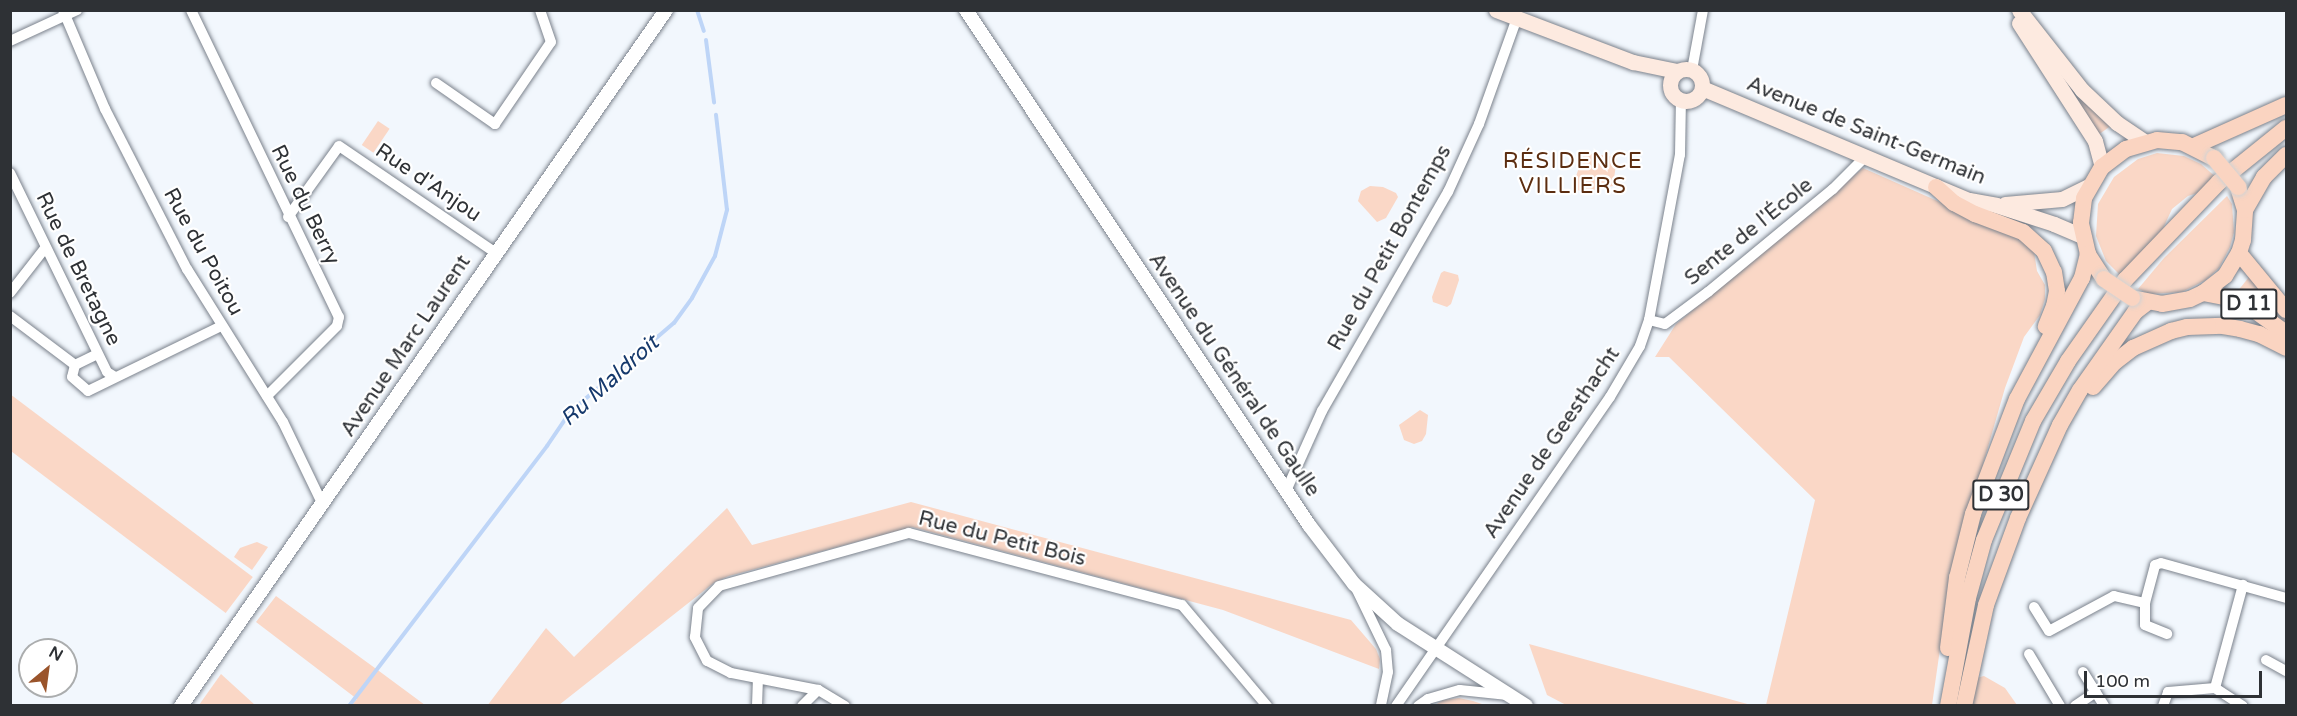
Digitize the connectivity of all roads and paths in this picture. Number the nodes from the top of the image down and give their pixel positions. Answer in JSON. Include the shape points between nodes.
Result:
{"nodes":[{"id":1,"x":77,"y":10,"type":"edge"},
{"id":2,"x":191,"y":10,"type":"edge"},
{"id":3,"x":540,"y":10,"type":"edge"},
{"id":4,"x":666,"y":10,"type":"edge"},
{"id":5,"x":966,"y":10,"type":"edge"},
{"id":6,"x":1496,"y":10,"type":"edge"},
{"id":7,"x":1703,"y":10,"type":"edge"},
{"id":8,"x":2011,"y":10,"type":"edge"},
{"id":9,"x":2019,"y":10,"type":"edge"},
{"id":10,"x":64,"y":13,"type":"edge"},
{"id":11,"x":1517,"y":18,"type":"junction"},
{"id":12,"x":10,"y":41,"type":"edge"},
{"id":13,"x":1679,"y":75,"type":"junction"},
{"id":14,"x":436,"y":83,"type":"dead end"},
{"id":15,"x":1702,"y":88,"type":"junction"},
{"id":16,"x":2286,"y":96,"type":"edge"},
{"id":17,"x":1681,"y":100,"type":"junction"},
{"id":18,"x":2286,"y":105,"type":"edge"},
{"id":19,"x":2246,"y":121,"type":"junction"},
{"id":20,"x":2286,"y":128,"type":"edge"},
{"id":21,"x":2286,"y":140,"type":"edge"},
{"id":22,"x":2145,"y":142,"type":"junction"},
{"id":23,"x":2194,"y":146,"type":"junction"},
{"id":24,"x":2286,"y":155,"type":"edge"},
{"id":25,"x":1866,"y":156,"type":"junction"},
{"id":26,"x":2102,"y":166,"type":"junction"},
{"id":27,"x":10,"y":173,"type":"edge"},
{"id":28,"x":2089,"y":186,"type":"junction"},
{"id":29,"x":1936,"y":187,"type":"junction"},
{"id":30,"x":1996,"y":205,"type":"junction"},
{"id":31,"x":2245,"y":210,"type":"junction"},
{"id":32,"x":288,"y":217,"type":"junction"},
{"id":33,"x":2082,"y":236,"type":"junction"},
{"id":34,"x":46,"y":247,"type":"junction"},
{"id":35,"x":496,"y":253,"type":"junction"},
{"id":36,"x":2239,"y":253,"type":"junction"},
{"id":37,"x":2088,"y":254,"type":"junction"},
{"id":38,"x":10,"y":293,"type":"edge"},
{"id":39,"x":2203,"y":293,"type":"junction"},
{"id":40,"x":2140,"y":300,"type":"junction"},
{"id":41,"x":2286,"y":310,"type":"edge"},
{"id":42,"x":10,"y":316,"type":"edge"},
{"id":43,"x":1649,"y":320,"type":"junction"},
{"id":44,"x":221,"y":326,"type":"junction"},
{"id":45,"x":2286,"y":333,"type":"edge"},
{"id":46,"x":2286,"y":348,"type":"edge"},
{"id":47,"x":98,"y":354,"type":"junction"},
{"id":48,"x":75,"y":365,"type":"junction"},
{"id":49,"x":115,"y":377,"type":"junction"},
{"id":50,"x":267,"y":396,"type":"junction"},
{"id":51,"x":2017,"y":399,"type":"junction"},
{"id":52,"x":1286,"y":491,"type":"junction"},
{"id":53,"x":322,"y":506,"type":"junction"},
{"id":54,"x":2018,"y":518,"type":"junction"},
{"id":55,"x":1354,"y":584,"type":"junction"},
{"id":56,"x":2242,"y":585,"type":"junction"},
{"id":57,"x":2286,"y":598,"type":"edge"},
{"id":58,"x":2145,"y":603,"type":"junction"},
{"id":59,"x":2034,"y":607,"type":"dead end"},
{"id":60,"x":2167,"y":634,"type":"dead end"},
{"id":61,"x":1434,"y":649,"type":"junction"},
{"id":62,"x":2029,"y":654,"type":"dead end"},
{"id":63,"x":2266,"y":660,"type":"dead end"},
{"id":64,"x":2286,"y":671,"type":"edge"},
{"id":65,"x":2083,"y":672,"type":"dead end"},
{"id":66,"x":758,"y":680,"type":"junction"},
{"id":67,"x":2215,"y":688,"type":"junction"},
{"id":68,"x":818,"y":690,"type":"junction"},
{"id":69,"x":2096,"y":692,"type":"junction"},
{"id":70,"x":1509,"y":695,"type":"junction"},
{"id":71,"x":182,"y":705,"type":"edge"},
{"id":72,"x":757,"y":705,"type":"edge"},
{"id":73,"x":802,"y":705,"type":"edge"},
{"id":74,"x":845,"y":705,"type":"edge"},
{"id":75,"x":1267,"y":705,"type":"edge"},
{"id":76,"x":1381,"y":705,"type":"edge"},
{"id":77,"x":1396,"y":705,"type":"edge"},
{"id":78,"x":1418,"y":705,"type":"edge"},
{"id":79,"x":1526,"y":705,"type":"edge"},
{"id":80,"x":1941,"y":705,"type":"edge"},
{"id":81,"x":1948,"y":705,"type":"edge"},
{"id":82,"x":1958,"y":705,"type":"edge"},
{"id":83,"x":1964,"y":705,"type":"edge"},
{"id":84,"x":2060,"y":705,"type":"edge"},
{"id":85,"x":2075,"y":705,"type":"edge"},
{"id":86,"x":2104,"y":705,"type":"edge"},
{"id":87,"x":2163,"y":705,"type":"edge"},
{"id":88,"x":2243,"y":705,"type":"edge"}],
"edges":[{"from":1,"to":10,"type":"street"},
{"from":2,"to":32,"type":"street","name":"Rue du Berry"},
{"from":3,"to":14,"type":"street","via":[[551,42],[495,124]]},
{"from":4,"to":35,"type":"street","name":"Avenue Marc Laurent"},
{"from":5,"to":52,"type":"street","name":"Avenue du Général de Gaulle"},
{"from":6,"to":11,"type":"main road"},
{"from":7,"to":13,"type":"street"},
{"from":8,"to":26,"type":"main road","via":[[2095,141]]},
{"from":9,"to":22,"type":"main road","via":[[2082,90],[2117,123]]},
{"from":10,"to":12,"type":"street"},
{"from":10,"to":44,"type":"street","name":"Rue du Poitou","via":[[131,161]]},
{"from":11,"to":13,"type":"main road","via":[[1633,62]]},
{"from":11,"to":52,"type":"street","name":"Rue du Petit Bontemps","via":[[1479,124],[1448,192],[1322,411]]},
{"from":13,"to":15,"type":"main road","via":[[1700,77]]},
{"from":13,"to":17,"type":"main road","via":[[1673,94]]},
{"from":15,"to":17,"type":"main road","via":[[1692,100]]},
{"from":15,"to":25,"type":"main road","name":"Avenue de Saint-Germain"},
{"from":16,"to":19,"type":"street"},
{"from":17,"to":43,"type":"street","name":"Avenue de Geesthacht","via":[[1680,155]]},
{"from":18,"to":19,"type":"main road"},
{"from":19,"to":23,"type":"main road"},
{"from":20,"to":81,"type":"main road","number":"D 30","via":[[2219,182],[2146,256],[2106,305],[2050,391],[2028,432],[1984,540],[1968,598]]},
{"from":21,"to":82,"type":"main road","number":"D 30","via":[[2240,176],[2177,236],[2113,309],[2075,365],[2041,424],[1992,544],[1975,602]]},
{"from":22,"to":23,"type":"main road","via":[[2169,140]]},
{"from":22,"to":26,"type":"main road","via":[[2126,148]]},
{"from":23,"to":31,"type":"main road","bridge":true,"via":[[2214,158],[2238,187]]},
{"from":24,"to":31,"type":"main road","via":[[2264,177]]},
{"from":25,"to":29,"type":"main road","name":"Avenue de Saint-Germain"},
{"from":25,"to":43,"type":"street","name":"Sente de l'École","via":[[1833,189],[1691,305],[1665,324]]},
{"from":26,"to":28,"type":"main road"},
{"from":27,"to":34,"type":"street","name":"Rue de Bretagne"},
{"from":28,"to":30,"type":"main road","via":[[2062,199]]},
{"from":28,"to":33,"type":"main road","via":[[2082,211]]},
{"from":29,"to":30,"type":"main road","name":"Avenue de Saint-Germain"},
{"from":29,"to":51,"type":"main road","via":[[1954,203],[2031,238],[2044,251],[2054,272],[2054,306],[2019,384]]},
{"from":30,"to":33,"type":"main road","name":"Avenue de Saint-Germain"},
{"from":31,"to":36,"type":"main road"},
{"from":32,"to":35,"type":"street","name":"Rue d'Anjou","via":[[339,146]]},
{"from":32,"to":50,"type":"street","name":"Rue du Berry","via":[[339,317],[338,326]]},
{"from":33,"to":37,"type":"main road"},
{"from":34,"to":38,"type":"street"},
{"from":34,"to":47,"type":"street","name":"Rue de Bretagne"},
{"from":35,"to":53,"type":"street","name":"Avenue Marc Laurent"},
{"from":36,"to":39,"type":"main road","via":[[2224,276]]},
{"from":36,"to":41,"type":"main road","number":"D 11"},
{"from":37,"to":40,"type":"main road","bridge":true,"via":[[2104,279]]},
{"from":37,"to":51,"type":"main road","via":[[2082,278]]},
{"from":39,"to":40,"type":"main road","via":[[2176,303]]},
{"from":39,"to":45,"type":"main road","number":"D 11","via":[[2241,300]]},
{"from":40,"to":54,"type":"main road","via":[[2060,425]]},
{"from":42,"to":48,"type":"street"},
{"from":43,"to":61,"type":"street","name":"Avenue de Geesthacht","via":[[1629,369]]},
{"from":44,"to":49,"type":"street"},
{"from":44,"to":50,"type":"street","name":"Rue du Poitou"},
{"from":46,"to":54,"type":"main road","via":[[2259,334],[2207,326],[2170,331],[2133,348],[2092,388]]},
{"from":47,"to":48,"type":"street"},
{"from":47,"to":49,"type":"street","name":"Rue de Bretagne","via":[[107,372]]},
{"from":48,"to":49,"type":"street","via":[[72,377],[88,391]]},
{"from":50,"to":53,"type":"street","name":"Rue du Poitou","via":[[293,441]]},
{"from":51,"to":80,"type":"main road","via":[[1973,514],[1959,568]]},
{"from":52,"to":55,"type":"street","name":"Avenue du Général de Gaulle"},
{"from":53,"to":71,"type":"street","name":"Avenue Marc Laurent"},
{"from":54,"to":83,"type":"main road","via":[[1986,605]]},
{"from":55,"to":61,"type":"street","name":"Avenue du Général de Gaulle","via":[[1398,624]]},
{"from":55,"to":76,"type":"street","via":[[1386,650],[1388,672]]},
{"from":56,"to":57,"type":"street"},
{"from":56,"to":58,"type":"street","via":[[2161,563],[2156,565]]},
{"from":56,"to":67,"type":"street"},
{"from":58,"to":59,"type":"street","via":[[2114,596],[2049,631]]},
{"from":58,"to":60,"type":"street","via":[[2145,625]]},
{"from":61,"to":70,"type":"street","name":"Avenue du Général de Gaulle"},
{"from":61,"to":77,"type":"street","name":"Avenue de Geesthacht"},
{"from":62,"to":84,"type":"street"},
{"from":63,"to":64,"type":"street"},
{"from":65,"to":69,"type":"street"},
{"from":66,"to":68,"type":"street","name":"Rue du Petit Bois"},
{"from":66,"to":72,"type":"street"},
{"from":66,"to":75,"type":"street","name":"Rue du Petit Bois","via":[[707,661],[695,637],[698,608],[719,586],[909,533],[1182,605]]},
{"from":67,"to":87,"type":"street","via":[[2168,692]]},
{"from":67,"to":88,"type":"street"},
{"from":68,"to":73,"type":"street"},
{"from":68,"to":74,"type":"street","name":"Rue du Petit Bois"},
{"from":69,"to":85,"type":"street"},
{"from":69,"to":86,"type":"street"},
{"from":70,"to":78,"type":"street","via":[[1460,690]]},
{"from":70,"to":79,"type":"street","name":"Avenue du Général de Gaulle"}]}
